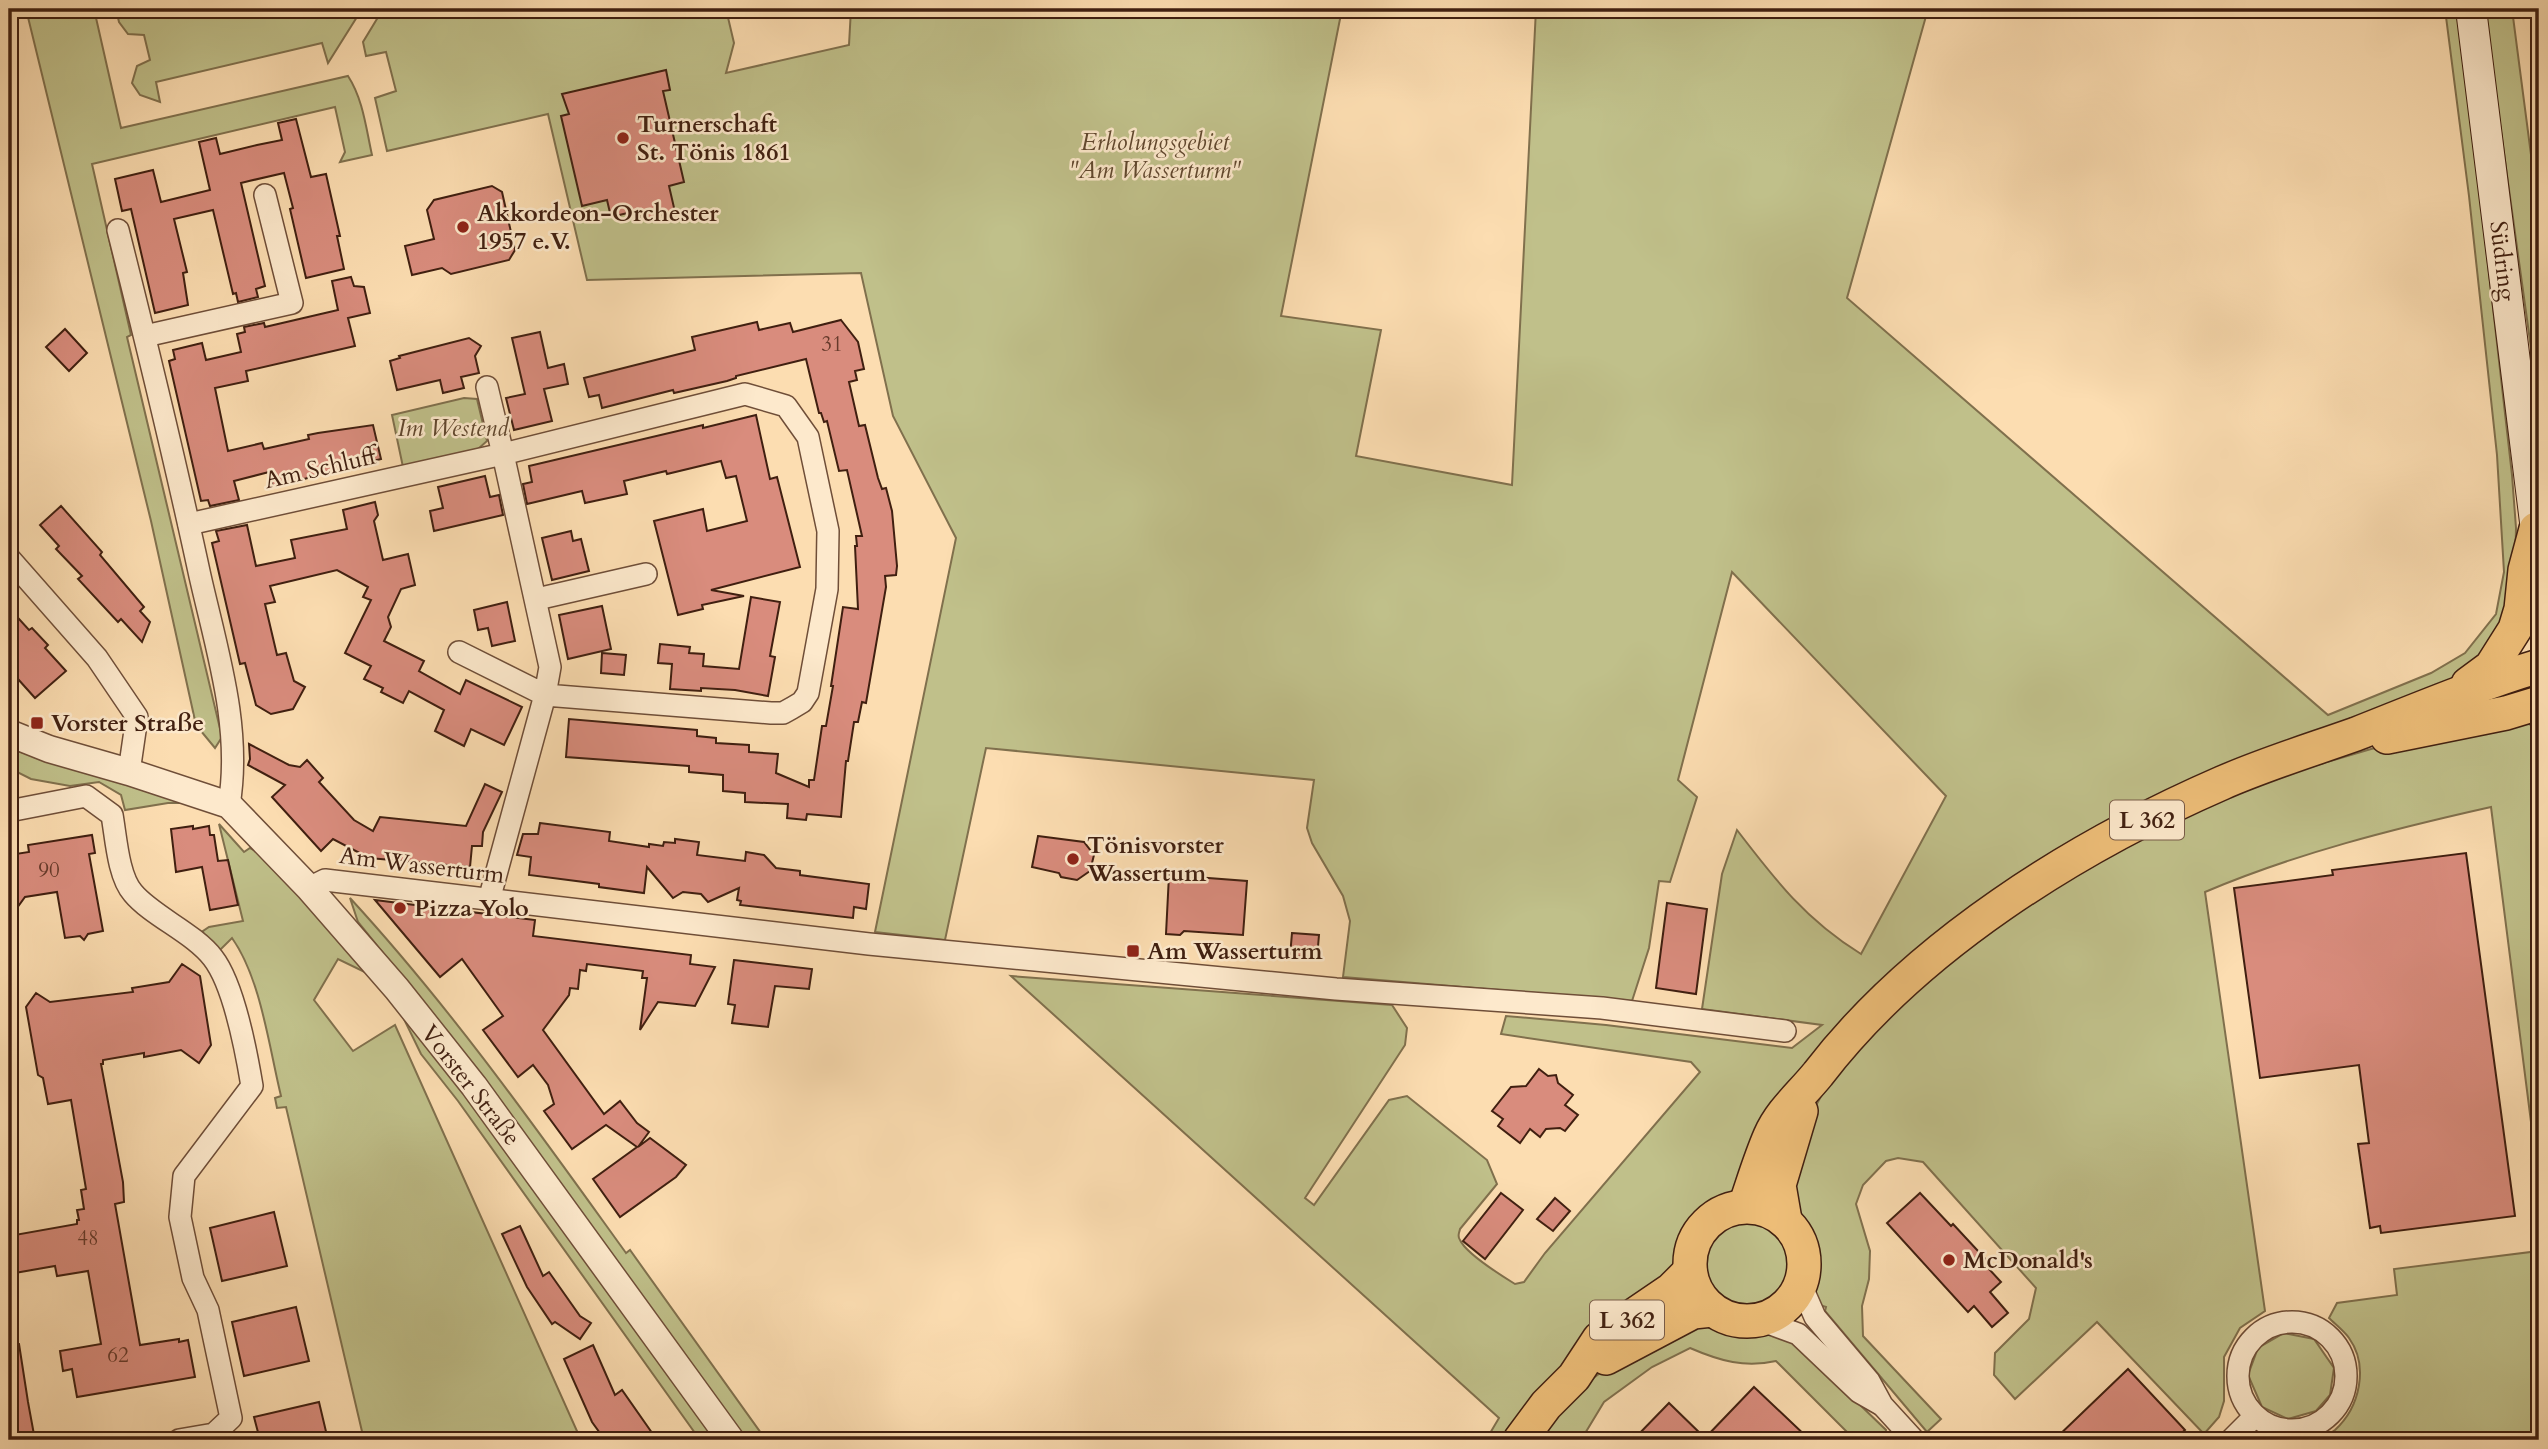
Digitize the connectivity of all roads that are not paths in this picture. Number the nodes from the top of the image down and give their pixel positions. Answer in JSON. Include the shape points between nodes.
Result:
{"nodes":[{"id":1,"x":2470,"y":9,"type":"edge"},
{"id":2,"x":265,"y":195,"type":"dead end"},
{"id":3,"x":118,"y":230,"type":"dead end"},
{"id":4,"x":145,"y":336,"type":"junction"},
{"id":5,"x":487,"y":387,"type":"dead end"},
{"id":6,"x":503,"y":454,"type":"junction"},
{"id":7,"x":189,"y":524,"type":"junction"},
{"id":8,"x":2538,"y":542,"type":"edge"},
{"id":9,"x":9,"y":558,"type":"edge"},
{"id":10,"x":646,"y":574,"type":"dead end"},
{"id":11,"x":537,"y":599,"type":"junction"},
{"id":12,"x":458,"y":652,"type":"dead end"},
{"id":13,"x":2539,"y":666,"type":"edge"},
{"id":14,"x":545,"y":695,"type":"junction"},
{"id":15,"x":2450,"y":695,"type":"junction"},
{"id":16,"x":2539,"y":704,"type":"edge"},
{"id":17,"x":9,"y":733,"type":"edge"},
{"id":18,"x":2315,"y":749,"type":"junction"},
{"id":19,"x":129,"y":772,"type":"junction"},
{"id":20,"x":229,"y":805,"type":"junction"},
{"id":21,"x":9,"y":811,"type":"edge"},
{"id":22,"x":309,"y":888,"type":"junction"},
{"id":23,"x":489,"y":900,"type":"junction"},
{"id":24,"x":1785,"y":1031,"type":"dead end"},
{"id":25,"x":1808,"y":1086,"type":"junction"},
{"id":26,"x":1745,"y":1206,"type":"junction"},
{"id":27,"x":1785,"y":1220,"type":"junction"},
{"id":28,"x":1690,"y":1271,"type":"junction"},
{"id":29,"x":1801,"y":1285,"type":"junction"},
{"id":30,"x":1713,"y":1310,"type":"junction"},
{"id":31,"x":1760,"y":1320,"type":"junction"},
{"id":32,"x":1574,"y":1377,"type":"junction"},
{"id":33,"x":1882,"y":1405,"type":"junction"},
{"id":34,"x":2255,"y":1416,"type":"junction"},
{"id":35,"x":179,"y":1440,"type":"edge"},
{"id":36,"x":731,"y":1440,"type":"edge"},
{"id":37,"x":1520,"y":1440,"type":"edge"},
{"id":38,"x":1914,"y":1440,"type":"edge"},
{"id":39,"x":2231,"y":1440,"type":"edge"}],
"edges":[{"from":1,"to":8,"type":"main road","name":"Südring"},
{"from":2,"to":4,"type":"street","via":[[292,303]]},
{"from":3,"to":4,"type":"street"},
{"from":4,"to":7,"type":"street"},
{"from":5,"to":6,"type":"street"},
{"from":6,"to":7,"type":"street","name":"Am Schluff"},
{"from":6,"to":11,"type":"street"},
{"from":6,"to":14,"type":"street","via":[[745,394],[786,406],[808,437],[828,531],[827,589],[812,680],[802,702],[792,708],[771,713]]},
{"from":7,"to":20,"type":"street","via":[[232,719]]},
{"from":8,"to":15,"type":"main road","via":[[2525,570],[2515,629],[2491,667]]},
{"from":9,"to":19,"type":"street","via":[[97,658],[137,717]]},
{"from":10,"to":11,"type":"street"},
{"from":11,"to":14,"type":"street","via":[[550,667]]},
{"from":12,"to":14,"type":"street"},
{"from":13,"to":15,"type":"main road","number":"L 362"},
{"from":14,"to":23,"type":"street"},
{"from":15,"to":18,"type":"main road","number":"L 362"},
{"from":16,"to":18,"type":"main road","number":"L 362"},
{"from":17,"to":19,"type":"street","name":"Vorster Straße"},
{"from":18,"to":25,"type":"main road","number":"L 362","via":[[2209,790],[2109,838],[2016,894],[1878,1006]]},
{"from":19,"to":20,"type":"street","name":"Vorster Straße"},
{"from":20,"to":22,"type":"street","name":"Vorster Straße"},
{"from":21,"to":35,"type":"street","via":[[86,796],[112,816],[120,864],[132,892],[211,955],[225,975],[252,1086],[184,1176],[180,1217],[193,1278],[208,1310],[231,1418],[214,1434]]},
{"from":22,"to":23,"type":"street","name":"Am Wasserturm","via":[[325,880]]},
{"from":22,"to":36,"type":"street","name":"Vorster Straße","via":[[474,1086]]},
{"from":23,"to":24,"type":"street","name":"Am Wasserturm","via":[[883,946],[1336,989],[1602,1008]]},
{"from":25,"to":26,"type":"main road","number":"L 362","via":[[1788,1106],[1770,1135]]},
{"from":25,"to":27,"type":"main road","number":"L 362","via":[[1779,1185]]},
{"from":26,"to":27,"type":"main road"},
{"from":26,"to":28,"type":"main road","via":[[1710,1220],[1698,1234]]},
{"from":27,"to":29,"type":"main road","via":[[1803,1250]]},
{"from":28,"to":30,"type":"main road","via":[[1694,1286]]},
{"from":28,"to":32,"type":"main road","number":"L 362","via":[[1671,1290],[1600,1339]]},
{"from":29,"to":31,"type":"main road","via":[[1777,1314]]},
{"from":29,"to":33,"type":"street","via":[[1815,1318],[1869,1381]]},
{"from":30,"to":31,"type":"main road","via":[[1727,1318]]},
{"from":30,"to":32,"type":"main road","number":"L 362","via":[[1693,1312]]},
{"from":31,"to":33,"type":"street","via":[[1798,1334],[1859,1392]]},
{"from":32,"to":37,"type":"main road","number":"L 362"},
{"from":33,"to":38,"type":"street"},
{"from":34,"to":34,"type":"street","via":[[2288,1430],[2322,1422],[2335,1410],[2347,1376],[2336,1343],[2307,1323],[2289,1321],[2256,1335],[2238,1366],[2238,1385]]},
{"from":34,"to":39,"type":"street"}]}
